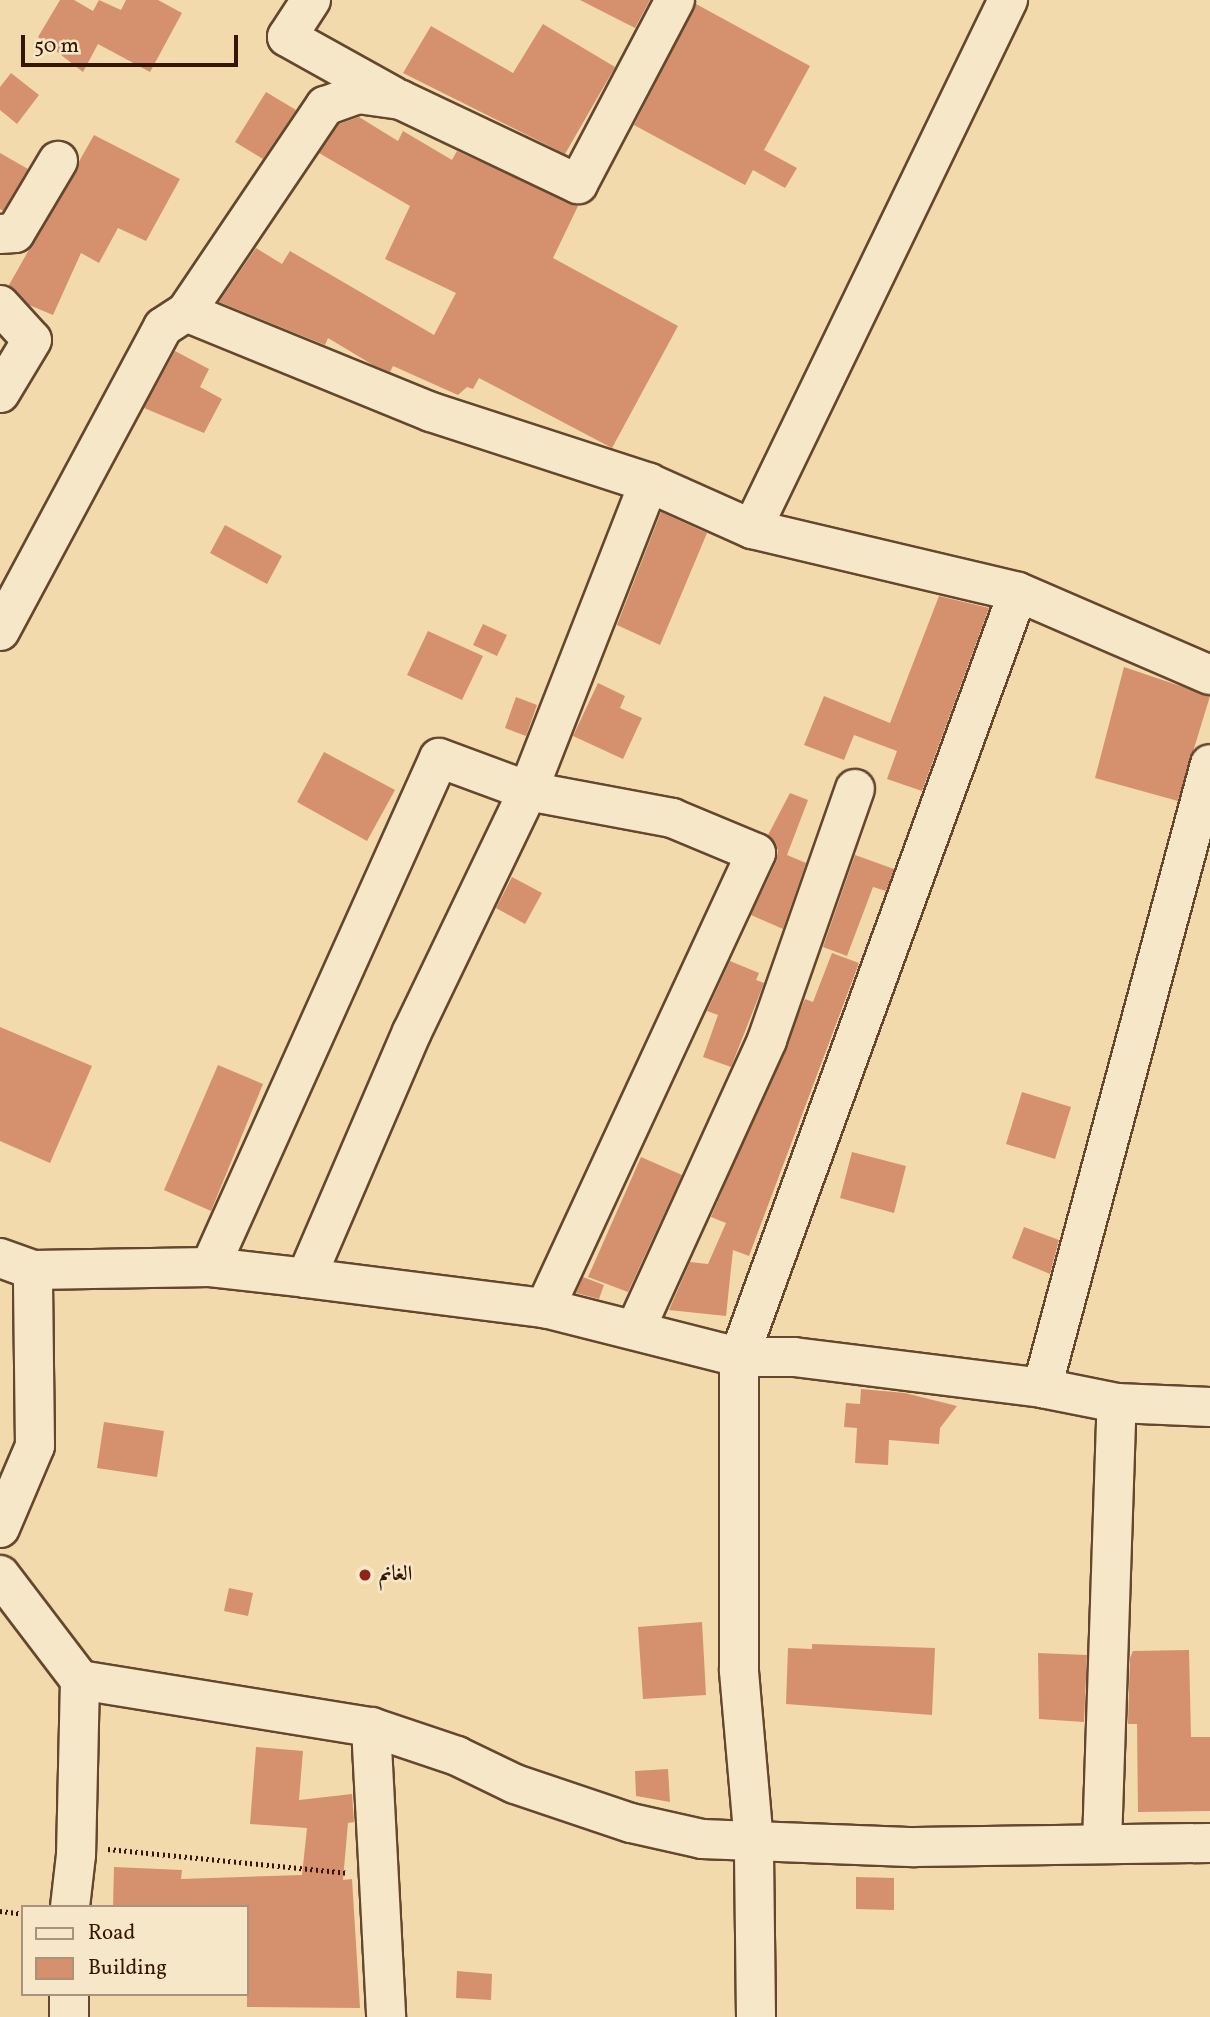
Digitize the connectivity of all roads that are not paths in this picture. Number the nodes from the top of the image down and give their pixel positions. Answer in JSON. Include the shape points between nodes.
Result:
{"nodes":[{"id":1,"x":311,"y":0,"type":"edge"},
{"id":2,"x":676,"y":0,"type":"edge"},
{"id":3,"x":1008,"y":0,"type":"edge"},
{"id":4,"x":401,"y":100,"type":"junction"},
{"id":5,"x":58,"y":161,"type":"dead end"},
{"id":6,"x":0,"y":234,"type":"edge"},
{"id":7,"x":0,"y":305,"type":"edge"},
{"id":8,"x":186,"y":312,"type":"junction"},
{"id":9,"x":0,"y":393,"type":"edge"},
{"id":10,"x":649,"y":483,"type":"junction"},
{"id":11,"x":752,"y":530,"type":"junction"},
{"id":12,"x":1018,"y":592,"type":"junction"},
{"id":13,"x":0,"y":631,"type":"edge"},
{"id":14,"x":1210,"y":675,"type":"edge"},
{"id":15,"x":1210,"y":764,"type":"edge"},
{"id":16,"x":855,"y":789,"type":"dead end"},
{"id":17,"x":528,"y":792,"type":"junction"},
{"id":18,"x":16,"y":1264,"type":"edge"},
{"id":19,"x":209,"y":1266,"type":"junction"},
{"id":20,"x":306,"y":1278,"type":"junction"},
{"id":21,"x":545,"y":1308,"type":"junction"},
{"id":22,"x":636,"y":1328,"type":"junction"},
{"id":23,"x":739,"y":1357,"type":"junction"},
{"id":24,"x":1042,"y":1388,"type":"junction"},
{"id":25,"x":1116,"y":1403,"type":"junction"},
{"id":26,"x":1210,"y":1407,"type":"edge"},
{"id":27,"x":0,"y":1528,"type":"edge"},
{"id":28,"x":0,"y":1575,"type":"edge"},
{"id":29,"x":79,"y":1680,"type":"junction"},
{"id":30,"x":371,"y":1727,"type":"junction"},
{"id":31,"x":754,"y":1843,"type":"junction"},
{"id":32,"x":1210,"y":1843,"type":"edge"},
{"id":33,"x":1102,"y":1844,"type":"junction"},
{"id":34,"x":70,"y":1905,"type":"edge"},
{"id":35,"x":69,"y":1996,"type":"edge"},
{"id":36,"x":69,"y":2017,"type":"edge"},
{"id":37,"x":386,"y":2017,"type":"edge"},
{"id":38,"x":756,"y":2017,"type":"edge"}],
"edges":[{"from":1,"to":4,"type":"street","via":[[286,37]]},
{"from":2,"to":4,"type":"street","via":[[578,184]]},
{"from":3,"to":11,"type":"street"},
{"from":4,"to":8,"type":"street","via":[[358,94],[325,106]]},
{"from":5,"to":6,"type":"street","via":[[15,233]]},
{"from":7,"to":9,"type":"street","via":[[32,340]]},
{"from":8,"to":10,"type":"street","via":[[431,412]]},
{"from":8,"to":13,"type":"street","via":[[163,327]]},
{"from":10,"to":11,"type":"street"},
{"from":10,"to":17,"type":"street"},
{"from":11,"to":12,"type":"street"},
{"from":12,"to":14,"type":"street"},
{"from":12,"to":23,"type":"street"},
{"from":15,"to":24,"type":"street"},
{"from":16,"to":22,"type":"street","via":[[767,1040]]},
{"from":17,"to":19,"type":"street","via":[[439,758]]},
{"from":17,"to":20,"type":"street","via":[[472,902]]},
{"from":17,"to":21,"type":"street","via":[[672,818],[756,853]]},
{"from":18,"to":19,"type":"street"},
{"from":18,"to":27,"type":"street","via":[[35,1446]]},
{"from":19,"to":20,"type":"street"},
{"from":20,"to":21,"type":"street"},
{"from":21,"to":22,"type":"street"},
{"from":22,"to":23,"type":"street"},
{"from":23,"to":24,"type":"street","via":[[794,1357]]},
{"from":23,"to":31,"type":"street","via":[[739,1670]]},
{"from":24,"to":25,"type":"street"},
{"from":25,"to":26,"type":"street"},
{"from":25,"to":33,"type":"street"},
{"from":28,"to":29,"type":"street"},
{"from":29,"to":30,"type":"street"},
{"from":29,"to":34,"type":"street","via":[[76,1855]]},
{"from":30,"to":31,"type":"street","via":[[631,1823]]},
{"from":30,"to":37,"type":"street"},
{"from":31,"to":33,"type":"street"},
{"from":31,"to":38,"type":"street"},
{"from":32,"to":33,"type":"street"},
{"from":35,"to":36,"type":"street"}]}
